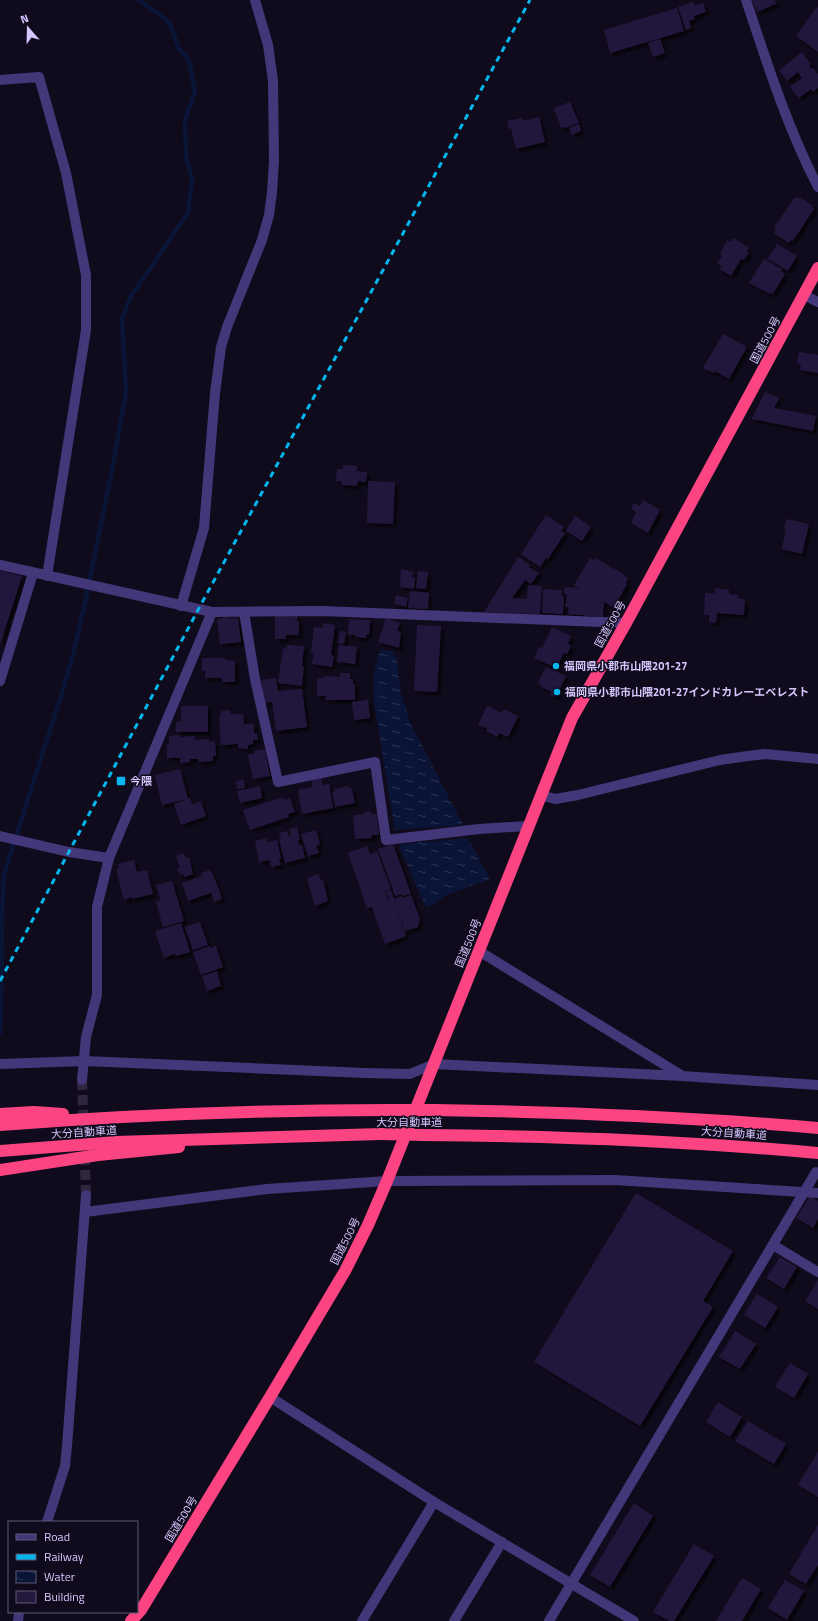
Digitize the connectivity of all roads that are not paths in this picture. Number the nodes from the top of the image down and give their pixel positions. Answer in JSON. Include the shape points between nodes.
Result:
{"nodes":[{"id":1,"x":255,"y":0,"type":"edge"},
{"id":2,"x":746,"y":0,"type":"edge"},
{"id":3,"x":0,"y":80,"type":"edge"},
{"id":4,"x":818,"y":187,"type":"edge"},
{"id":5,"x":818,"y":268,"type":"edge"},
{"id":6,"x":804,"y":295,"type":"junction"},
{"id":7,"x":818,"y":302,"type":"edge"},
{"id":8,"x":0,"y":565,"type":"edge"},
{"id":9,"x":33,"y":573,"type":"junction"},
{"id":10,"x":47,"y":576,"type":"junction"},
{"id":11,"x":181,"y":606,"type":"junction"},
{"id":12,"x":212,"y":612,"type":"junction"},
{"id":13,"x":244,"y":612,"type":"junction"},
{"id":14,"x":626,"y":623,"type":"junction"},
{"id":15,"x":0,"y":682,"type":"edge"},
{"id":16,"x":818,"y":759,"type":"edge"},
{"id":17,"x":541,"y":795,"type":"junction"},
{"id":18,"x":528,"y":826,"type":"junction"},
{"id":19,"x":2,"y":836,"type":"edge"},
{"id":20,"x":109,"y":858,"type":"junction"},
{"id":21,"x":479,"y":951,"type":"junction"},
{"id":22,"x":84,"y":1061,"type":"junction"},
{"id":23,"x":4,"y":1064,"type":"edge"},
{"id":24,"x":434,"y":1064,"type":"junction"},
{"id":25,"x":682,"y":1076,"type":"junction"},
{"id":26,"x":82,"y":1080,"type":"tunnel mouth"},
{"id":27,"x":818,"y":1085,"type":"edge"},
{"id":28,"x":0,"y":1114,"type":"edge"},
{"id":29,"x":117,"y":1118,"type":"junction"},
{"id":30,"x":0,"y":1125,"type":"edge"},
{"id":31,"x":818,"y":1128,"type":"edge"},
{"id":32,"x":316,"y":1136,"type":"junction"},
{"id":33,"x":0,"y":1151,"type":"edge"},
{"id":34,"x":818,"y":1153,"type":"edge"},
{"id":35,"x":0,"y":1170,"type":"edge"},
{"id":36,"x":816,"y":1172,"type":"dead end"},
{"id":37,"x":387,"y":1181,"type":"junction"},
{"id":38,"x":805,"y":1191,"type":"junction"},
{"id":39,"x":818,"y":1193,"type":"edge"},
{"id":40,"x":86,"y":1195,"type":"tunnel mouth"},
{"id":41,"x":85,"y":1212,"type":"junction"},
{"id":42,"x":773,"y":1245,"type":"junction"},
{"id":43,"x":818,"y":1272,"type":"edge"},
{"id":44,"x":270,"y":1397,"type":"junction"},
{"id":45,"x":434,"y":1502,"type":"junction"},
{"id":46,"x":47,"y":1521,"type":"edge"},
{"id":47,"x":502,"y":1542,"type":"junction"},
{"id":48,"x":571,"y":1582,"type":"junction"},
{"id":49,"x":131,"y":1621,"type":"edge"},
{"id":50,"x":362,"y":1621,"type":"edge"},
{"id":51,"x":454,"y":1621,"type":"edge"},
{"id":52,"x":549,"y":1621,"type":"edge"},
{"id":53,"x":634,"y":1621,"type":"edge"}],
"edges":[{"from":1,"to":11,"type":"street","via":[[268,45],[273,81],[272,192],[262,240],[221,347],[204,528]]},
{"from":2,"to":4,"type":"street","via":[[782,106]]},
{"from":3,"to":10,"type":"street","via":[[39,77],[66,172],[86,275],[86,330]]},
{"from":5,"to":6,"type":"highway","name":"国道500号"},
{"from":6,"to":7,"type":"street"},
{"from":6,"to":14,"type":"highway","name":"国道500号"},
{"from":8,"to":9,"type":"street"},
{"from":9,"to":10,"type":"street"},
{"from":9,"to":15,"type":"street"},
{"from":10,"to":11,"type":"street"},
{"from":11,"to":12,"type":"street"},
{"from":12,"to":13,"type":"street"},
{"from":12,"to":20,"type":"street"},
{"from":13,"to":14,"type":"street","via":[[322,611]]},
{"from":13,"to":18,"type":"street","via":[[278,782],[375,762],[386,840]]},
{"from":14,"to":17,"type":"highway","name":"国道500号","via":[[572,718]]},
{"from":16,"to":17,"type":"street","via":[[765,754],[748,756],[720,760],[578,795],[555,799]]},
{"from":17,"to":18,"type":"highway","name":"国道500号"},
{"from":18,"to":21,"type":"highway","name":"国道500号"},
{"from":19,"to":20,"type":"street","via":[[68,852]]},
{"from":20,"to":22,"type":"street","via":[[97,907],[97,995],[86,1037]]},
{"from":21,"to":24,"type":"highway","name":"国道500号"},
{"from":21,"to":25,"type":"street"},
{"from":22,"to":23,"type":"street"},
{"from":22,"to":24,"type":"street","via":[[365,1074],[410,1074]]},
{"from":22,"to":26,"type":"street"},
{"from":24,"to":25,"type":"street"},
{"from":24,"to":37,"type":"highway","name":"国道500号"},
{"from":25,"to":27,"type":"street"},
{"from":28,"to":29,"type":"highway","via":[[34,1112]]},
{"from":29,"to":30,"type":"highway","name":"大分自動車道"},
{"from":29,"to":31,"type":"highway","name":"大分自動車道","bridge":true,"via":[[317,1110],[434,1110],[635,1115]]},
{"from":32,"to":33,"type":"highway","name":"大分自動車道","via":[[116,1142]]},
{"from":32,"to":34,"type":"highway","name":"大分自動車道","bridge":true,"via":[[518,1136],[745,1146]]},
{"from":32,"to":35,"type":"highway","via":[[98,1154]]},
{"from":36,"to":38,"type":"street"},
{"from":37,"to":38,"type":"street","via":[[615,1180]]},
{"from":37,"to":41,"type":"street","via":[[267,1189]]},
{"from":37,"to":44,"type":"highway","name":"国道500号","via":[[345,1271]]},
{"from":38,"to":39,"type":"street"},
{"from":38,"to":42,"type":"street"},
{"from":40,"to":41,"type":"street"},
{"from":41,"to":46,"type":"street","via":[[65,1466]]},
{"from":42,"to":43,"type":"street"},
{"from":42,"to":48,"type":"street"},
{"from":44,"to":45,"type":"street"},
{"from":44,"to":49,"type":"highway","name":"国道500号","via":[[141,1610]]},
{"from":45,"to":47,"type":"street"},
{"from":45,"to":50,"type":"street"},
{"from":47,"to":48,"type":"street"},
{"from":47,"to":51,"type":"street"},
{"from":48,"to":52,"type":"street"},
{"from":48,"to":53,"type":"street"}]}
